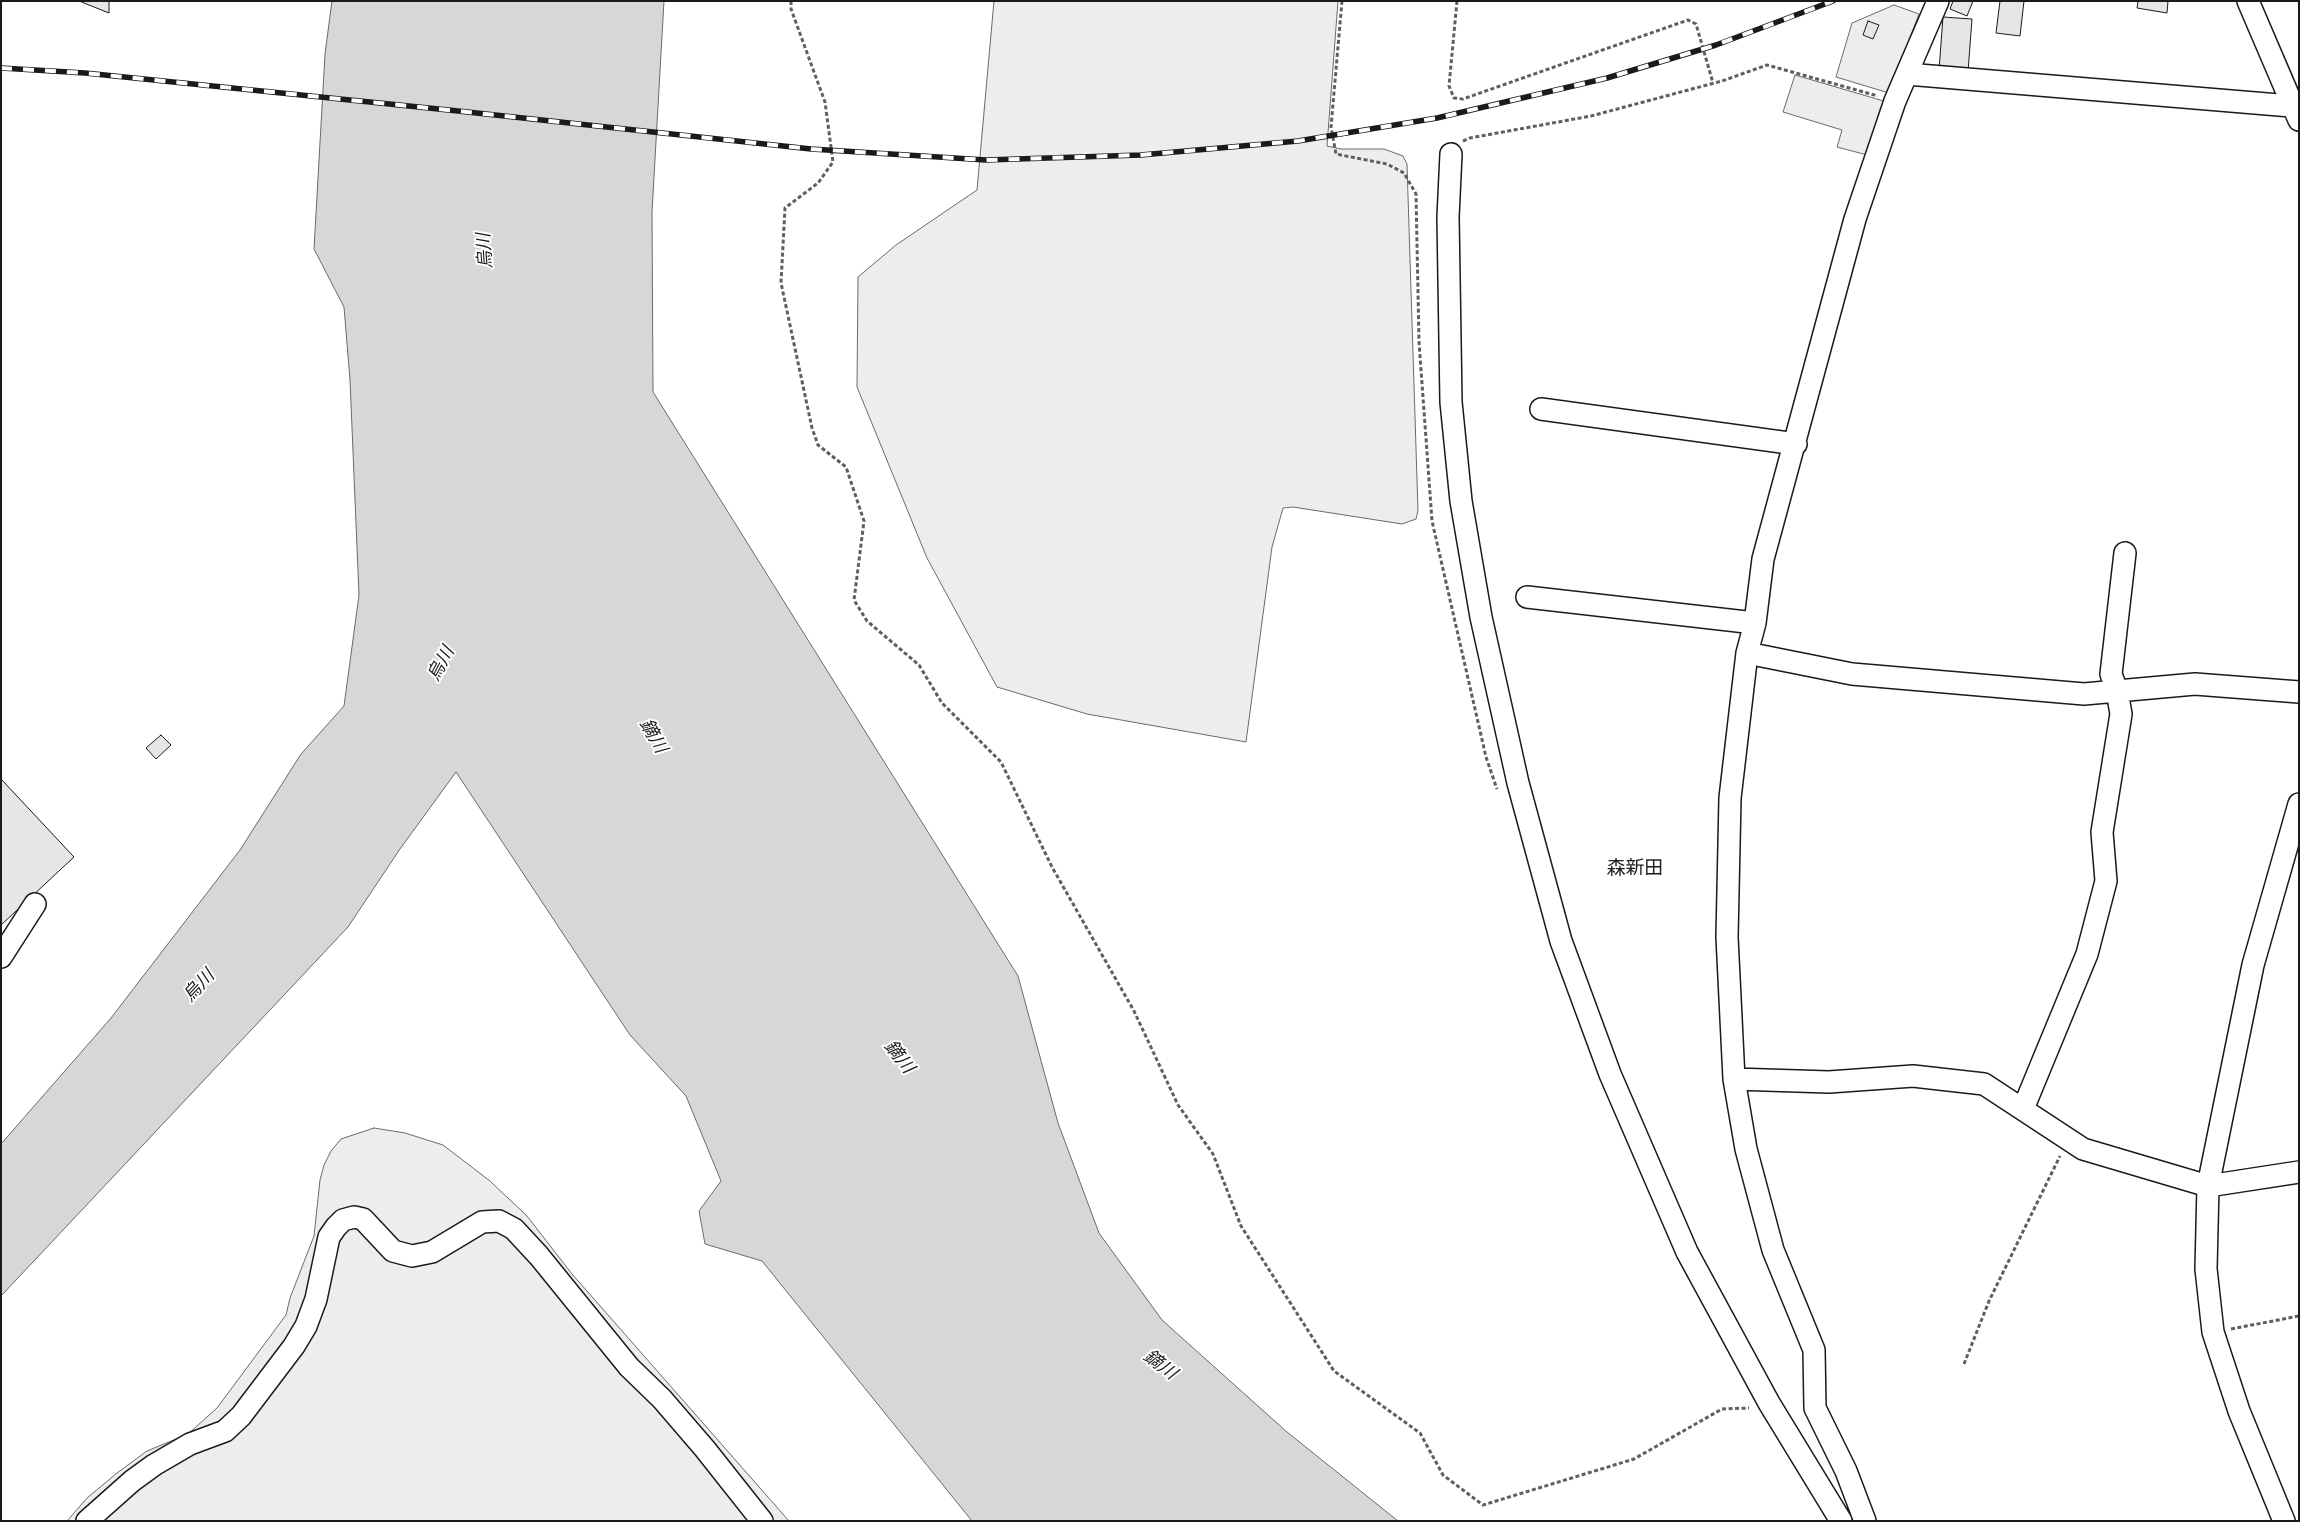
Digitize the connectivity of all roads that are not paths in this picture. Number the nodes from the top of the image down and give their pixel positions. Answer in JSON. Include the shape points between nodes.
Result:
{"nodes":[{"id":1,"x":1938,"y":1,"type":"edge"},
{"id":2,"x":2248,"y":1,"type":"edge"},
{"id":3,"x":1907,"y":74,"type":"junction"},
{"id":4,"x":2295,"y":113,"type":"edge"},
{"id":5,"x":1450,"y":154,"type":"road end"},
{"id":6,"x":1541,"y":409,"type":"dead end"},
{"id":7,"x":1796,"y":444,"type":"junction"},
{"id":8,"x":2124,"y":553,"type":"dead end"},
{"id":9,"x":1527,"y":597,"type":"dead end"},
{"id":10,"x":1755,"y":623,"type":"junction"},
{"id":11,"x":1747,"y":653,"type":"junction"},
{"id":12,"x":2117,"y":691,"type":"junction"},
{"id":13,"x":2299,"y":692,"type":"edge"},
{"id":14,"x":2299,"y":804,"type":"edge"},
{"id":15,"x":35,"y":904,"type":"dead end"},
{"id":16,"x":1,"y":958,"type":"edge"},
{"id":17,"x":1734,"y":1079,"type":"junction"},
{"id":18,"x":2022,"y":1110,"type":"junction"},
{"id":19,"x":2299,"y":1172,"type":"edge"},
{"id":20,"x":2208,"y":1186,"type":"junction"},
{"id":21,"x":86,"y":1521,"type":"edge"},
{"id":22,"x":762,"y":1521,"type":"edge"},
{"id":23,"x":1842,"y":1521,"type":"edge"},
{"id":24,"x":1865,"y":1521,"type":"edge"},
{"id":25,"x":2284,"y":1521,"type":"edge"}],
"edges":[{"from":1,"to":3,"type":"street"},
{"from":2,"to":4,"type":"street"},
{"from":3,"to":4,"type":"street"},
{"from":3,"to":7,"type":"street","via":[[1855,219]]},
{"from":5,"to":23,"type":"street","via":[[1451,402],[1461,501],[1481,617],[1518,783],[1561,941],[1610,1074],[1687,1252],[1769,1403]]},
{"from":6,"to":7,"type":"street"},
{"from":7,"to":10,"type":"street","via":[[1763,559]]},
{"from":8,"to":12,"type":"street","via":[[2110,674]]},
{"from":9,"to":10,"type":"street"},
{"from":10,"to":11,"type":"street"},
{"from":11,"to":12,"type":"street","via":[[1852,674],[2084,694]]},
{"from":11,"to":17,"type":"street","via":[[1730,798],[1727,937]]},
{"from":12,"to":13,"type":"street","via":[[2195,684]]},
{"from":12,"to":18,"type":"street","via":[[2121,714],[2102,832],[2106,880],[2087,954]]},
{"from":14,"to":20,"type":"street","via":[[2253,965]]},
{"from":15,"to":16,"type":"street"},
{"from":17,"to":18,"type":"street","via":[[1829,1082],[1913,1076],[1984,1084]]},
{"from":17,"to":24,"type":"street","via":[[1746,1149],[1773,1250],[1814,1350],[1815,1408],[1846,1471]]},
{"from":18,"to":20,"type":"street","via":[[2083,1149]]},
{"from":19,"to":20,"type":"street"},
{"from":20,"to":25,"type":"street","via":[[2206,1269],[2213,1332],[2239,1411]]},
{"from":21,"to":22,"type":"street","via":[[154,1465],[190,1444],[225,1431],[241,1416],[306,1326],[316,1299],[329,1237],[344,1220],[354,1217],[363,1219],[393,1251],[412,1256],[432,1252],[482,1222],[499,1221],[514,1229],[629,1367],[705,1449]]}]}
